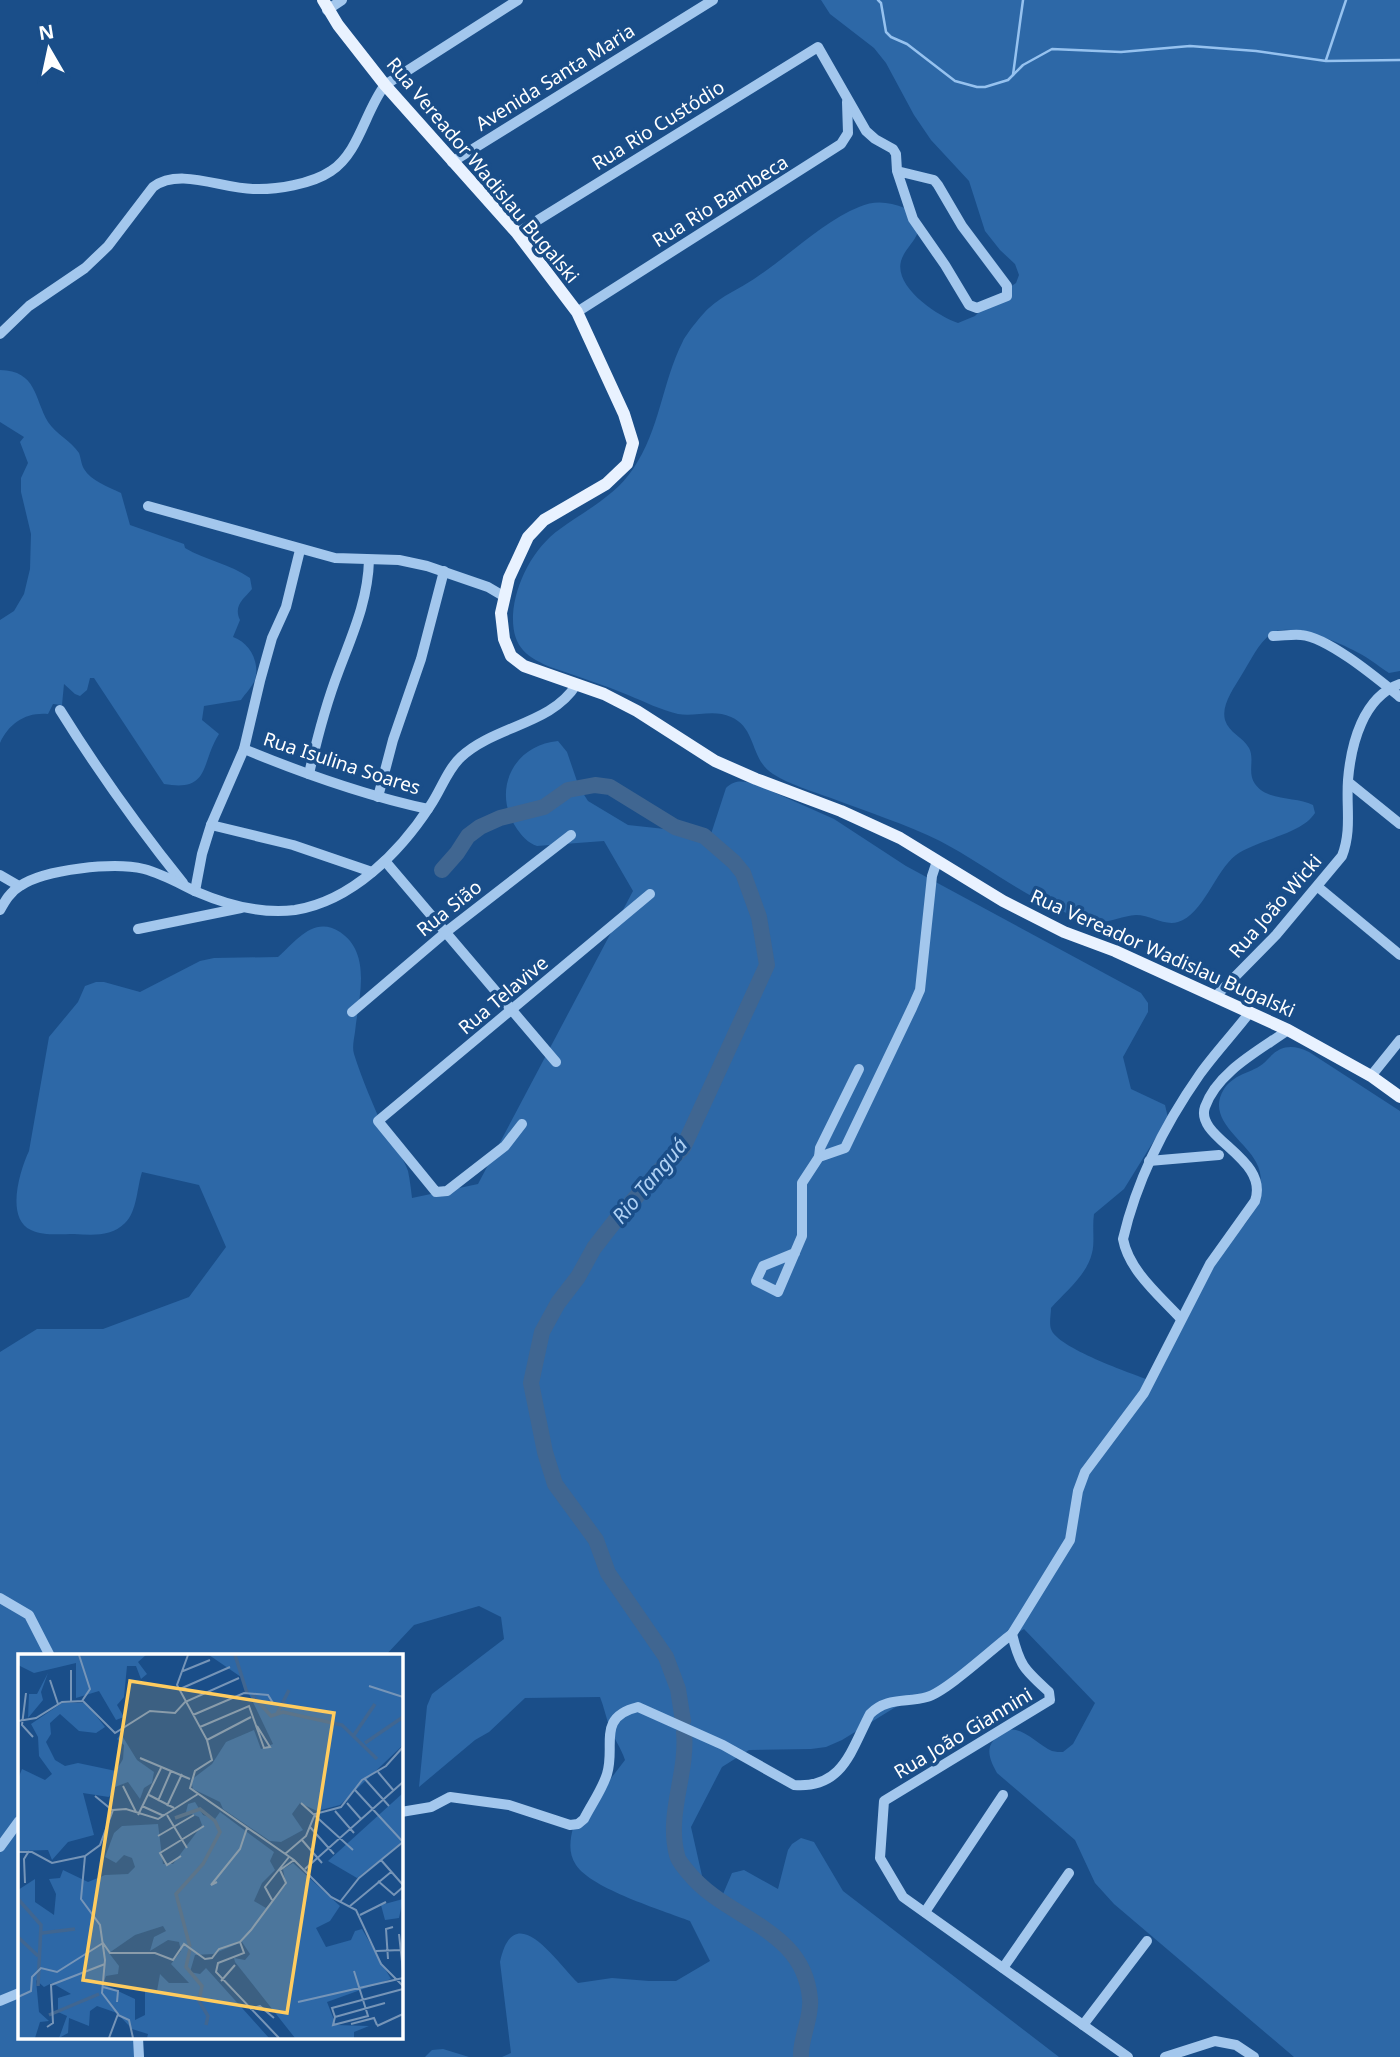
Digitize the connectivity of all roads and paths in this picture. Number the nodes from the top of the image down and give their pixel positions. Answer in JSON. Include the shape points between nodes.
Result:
{"nodes":[{"id":1,"x":342,"y":0,"type":"edge"},
{"id":2,"x":518,"y":0,"type":"edge"},
{"id":3,"x":713,"y":0,"type":"edge"},
{"id":4,"x":325,"y":5,"type":"edge"},
{"id":5,"x":385,"y":85,"type":"junction"},
{"id":6,"x":847,"y":100,"type":"junction"},
{"id":7,"x":452,"y":162,"type":"junction"},
{"id":8,"x":897,"y":171,"type":"junction"},
{"id":9,"x":517,"y":233,"type":"junction"},
{"id":10,"x":578,"y":312,"type":"junction"},
{"id":11,"x":0,"y":334,"type":"edge"},
{"id":12,"x":148,"y":506,"type":"dead end"},
{"id":13,"x":300,"y":550,"type":"junction"},
{"id":14,"x":369,"y":560,"type":"junction"},
{"id":15,"x":444,"y":571,"type":"junction"},
{"id":16,"x":505,"y":597,"type":"junction"},
{"id":17,"x":1273,"y":636,"type":"dead end"},
{"id":18,"x":1400,"y":684,"type":"edge"},
{"id":19,"x":576,"y":685,"type":"junction"},
{"id":20,"x":1389,"y":688,"type":"junction"},
{"id":21,"x":1400,"y":697,"type":"edge"},
{"id":22,"x":60,"y":710,"type":"dead end"},
{"id":23,"x":244,"y":749,"type":"junction"},
{"id":24,"x":309,"y":774,"type":"junction"},
{"id":25,"x":1348,"y":782,"type":"junction"},
{"id":26,"x":378,"y":797,"type":"junction"},
{"id":27,"x":428,"y":808,"type":"junction"},
{"id":28,"x":1400,"y":824,"type":"edge"},
{"id":29,"x":211,"y":825,"type":"junction"},
{"id":30,"x":571,"y":835,"type":"dead end"},
{"id":31,"x":386,"y":861,"type":"junction"},
{"id":32,"x":937,"y":861,"type":"junction"},
{"id":33,"x":372,"y":872,"type":"junction"},
{"id":34,"x":0,"y":875,"type":"edge"},
{"id":35,"x":183,"y":883,"type":"junction"},
{"id":36,"x":19,"y":886,"type":"junction"},
{"id":37,"x":1318,"y":887,"type":"junction"},
{"id":38,"x":195,"y":891,"type":"junction"},
{"id":39,"x":650,"y":894,"type":"dead end"},
{"id":40,"x":241,"y":908,"type":"junction"},
{"id":41,"x":0,"y":910,"type":"edge"},
{"id":42,"x":138,"y":929,"type":"dead end"},
{"id":43,"x":446,"y":932,"type":"junction"},
{"id":44,"x":1400,"y":955,"type":"edge"},
{"id":45,"x":1216,"y":996,"type":"junction"},
{"id":46,"x":511,"y":1011,"type":"junction"},
{"id":47,"x":352,"y":1012,"type":"dead end"},
{"id":48,"x":1250,"y":1012,"type":"junction"},
{"id":49,"x":1288,"y":1030,"type":"junction"},
{"id":50,"x":1400,"y":1040,"type":"edge"},
{"id":51,"x":556,"y":1062,"type":"dead end"},
{"id":52,"x":859,"y":1069,"type":"dead end"},
{"id":53,"x":1371,"y":1076,"type":"junction"},
{"id":54,"x":1400,"y":1097,"type":"edge"},
{"id":55,"x":522,"y":1124,"type":"dead end"},
{"id":56,"x":1219,"y":1156,"type":"dead end"},
{"id":57,"x":819,"y":1157,"type":"junction"},
{"id":58,"x":1149,"y":1161,"type":"junction"},
{"id":59,"x":795,"y":1253,"type":"dead end"},
{"id":60,"x":1181,"y":1319,"type":"junction"},
{"id":61,"x":0,"y":1598,"type":"edge"},
{"id":62,"x":1012,"y":1634,"type":"junction"},
{"id":63,"x":49,"y":1654,"type":"edge"},
{"id":64,"x":1003,"y":1795,"type":"dead end"},
{"id":65,"x":402,"y":1812,"type":"edge"},
{"id":66,"x":18,"y":1822,"type":"edge"},
{"id":67,"x":0,"y":1847,"type":"edge"},
{"id":68,"x":1069,"y":1873,"type":"dead end"},
{"id":69,"x":925,"y":1912,"type":"junction"},
{"id":70,"x":1147,"y":1941,"type":"dead end"},
{"id":71,"x":1003,"y":1968,"type":"junction"},
{"id":72,"x":18,"y":1993,"type":"edge"},
{"id":73,"x":0,"y":2001,"type":"edge"},
{"id":74,"x":1083,"y":2025,"type":"junction"},
{"id":75,"x":138,"y":2039,"type":"edge"},
{"id":76,"x":139,"y":2057,"type":"edge"},
{"id":77,"x":1128,"y":2057,"type":"edge"},
{"id":78,"x":1165,"y":2057,"type":"edge"},
{"id":79,"x":1254,"y":2057,"type":"edge"}],
"edges":[{"from":1,"to":4,"type":"street"},
{"from":2,"to":5,"type":"street"},
{"from":3,"to":7,"type":"street","name":"Avenida Santa Maria"},
{"from":4,"to":5,"type":"main road","name":"Rua Vereador Wadislau Bugalski"},
{"from":5,"to":7,"type":"main road","name":"Rua Vereador Wadislau Bugalski"},
{"from":5,"to":11,"type":"street","via":[[345,158],[331,171],[307,183],[253,190],[182,179],[161,181],[85,268],[29,306]]},
{"from":6,"to":8,"type":"street","via":[[866,131],[896,154]]},
{"from":6,"to":9,"type":"street","name":"Rua Rio Custódio","via":[[818,47]]},
{"from":6,"to":10,"type":"street","name":"Rua Rio Bambeca","via":[[848,133],[841,144]]},
{"from":7,"to":9,"type":"main road","name":"Rua Vereador Wadislau Bugalski"},
{"from":8,"to":8,"type":"street","via":[[939,185],[968,236],[1007,286],[1007,296],[977,308],[969,305],[917,227]]},
{"from":9,"to":10,"type":"main road","name":"Rua Vereador Wadislau Bugalski"},
{"from":10,"to":16,"type":"main road","name":"Rua Vereador Wadislau Bugalski","via":[[633,443],[627,464],[606,484],[544,520],[528,537]]},
{"from":12,"to":13,"type":"street"},
{"from":13,"to":14,"type":"street"},
{"from":13,"to":23,"type":"street"},
{"from":14,"to":15,"type":"street","via":[[399,560]]},
{"from":14,"to":24,"type":"street","via":[[362,609],[324,713]]},
{"from":15,"to":16,"type":"street"},
{"from":15,"to":26,"type":"street"},
{"from":16,"to":19,"type":"main road","name":"Rua Vereador Wadislau Bugalski","via":[[501,613],[511,656],[524,666]]},
{"from":17,"to":20,"type":"street","via":[[1317,639]]},
{"from":18,"to":20,"type":"street","name":"Rua João Wicki"},
{"from":19,"to":27,"type":"street","via":[[569,697],[555,706],[461,756]]},
{"from":19,"to":32,"type":"main road","name":"Rua Vereador Wadislau Bugalski","via":[[637,711],[715,761],[841,811]]},
{"from":20,"to":21,"type":"street"},
{"from":20,"to":25,"type":"street","name":"Rua João Wicki","via":[[1366,712]]},
{"from":22,"to":35,"type":"street","via":[[137,827]]},
{"from":23,"to":24,"type":"street","name":"Rua Isulina Soares"},
{"from":23,"to":29,"type":"street"},
{"from":24,"to":26,"type":"street","name":"Rua Isulina Soares"},
{"from":25,"to":28,"type":"street"},
{"from":25,"to":37,"type":"street","name":"Rua João Wicki","via":[[1348,841]]},
{"from":26,"to":27,"type":"street","name":"Rua Isulina Soares"},
{"from":27,"to":31,"type":"street"},
{"from":29,"to":33,"type":"street","via":[[293,845]]},
{"from":29,"to":38,"type":"street"},
{"from":30,"to":43,"type":"street","name":"Rua Sião"},
{"from":31,"to":33,"type":"street"},
{"from":31,"to":43,"type":"street"},
{"from":32,"to":45,"type":"main road","name":"Rua Vereador Wadislau Bugalski","via":[[1064,932]]},
{"from":32,"to":57,"type":"street","via":[[920,990],[845,1148]]},
{"from":33,"to":40,"type":"street","via":[[333,899],[295,910]]},
{"from":34,"to":36,"type":"street"},
{"from":35,"to":36,"type":"street","via":[[142,869],[110,866],[43,875]]},
{"from":35,"to":38,"type":"street"},
{"from":36,"to":41,"type":"street"},
{"from":37,"to":44,"type":"street"},
{"from":37,"to":45,"type":"street","name":"Rua João Wicki"},
{"from":38,"to":40,"type":"street"},
{"from":39,"to":46,"type":"street","name":"Rua Telavive"},
{"from":40,"to":42,"type":"street"},
{"from":43,"to":46,"type":"street"},
{"from":43,"to":47,"type":"street","name":"Rua Sião"},
{"from":45,"to":48,"type":"main road","name":"Rua Vereador Wadislau Bugalski"},
{"from":46,"to":51,"type":"street"},
{"from":46,"to":55,"type":"street","name":"Rua Telavive","via":[[378,1121],[436,1192],[447,1191],[505,1146]]},
{"from":48,"to":49,"type":"main road","name":"Rua Vereador Wadislau Bugalski"},
{"from":48,"to":58,"type":"street","via":[[1194,1084]]},
{"from":49,"to":53,"type":"main road","name":"Rua Vereador Wadislau Bugalski"},
{"from":49,"to":60,"type":"street","via":[[1228,1075],[1204,1108],[1207,1124],[1240,1156],[1259,1189],[1209,1264]]},
{"from":50,"to":53,"type":"street"},
{"from":52,"to":57,"type":"street"},
{"from":53,"to":54,"type":"main road","name":"Rua Vereador Wadislau Bugalski"},
{"from":56,"to":58,"type":"street"},
{"from":57,"to":59,"type":"street","via":[[802,1183],[802,1236]]},
{"from":58,"to":60,"type":"street","via":[[1126,1226],[1125,1249],[1138,1272]]},
{"from":60,"to":62,"type":"street","via":[[1144,1392],[1085,1472],[1070,1540]]},
{"from":61,"to":63,"type":"street","via":[[29,1615]]},
{"from":62,"to":65,"type":"street","via":[[938,1693],[878,1706],[837,1773],[824,1783],[794,1784],[723,1745],[638,1707],[615,1718],[608,1739],[608,1773],[578,1824],[509,1805],[450,1797],[431,1808]]},
{"from":62,"to":69,"type":"street","name":"Rua João Giannini","via":[[1018,1661],[1049,1692],[1050,1700],[884,1801],[880,1858],[903,1897]]},
{"from":64,"to":69,"type":"street"},
{"from":66,"to":67,"type":"street"},
{"from":68,"to":71,"type":"street"},
{"from":69,"to":71,"type":"street","name":"Rua João Giannini"},
{"from":70,"to":74,"type":"street"},
{"from":71,"to":74,"type":"street","name":"Rua João Giannini"},
{"from":72,"to":73,"type":"street"},
{"from":74,"to":77,"type":"street","name":"Rua João Giannini"},
{"from":75,"to":76,"type":"street"},
{"from":78,"to":79,"type":"street","via":[[1216,2041],[1236,2045]]}]}
